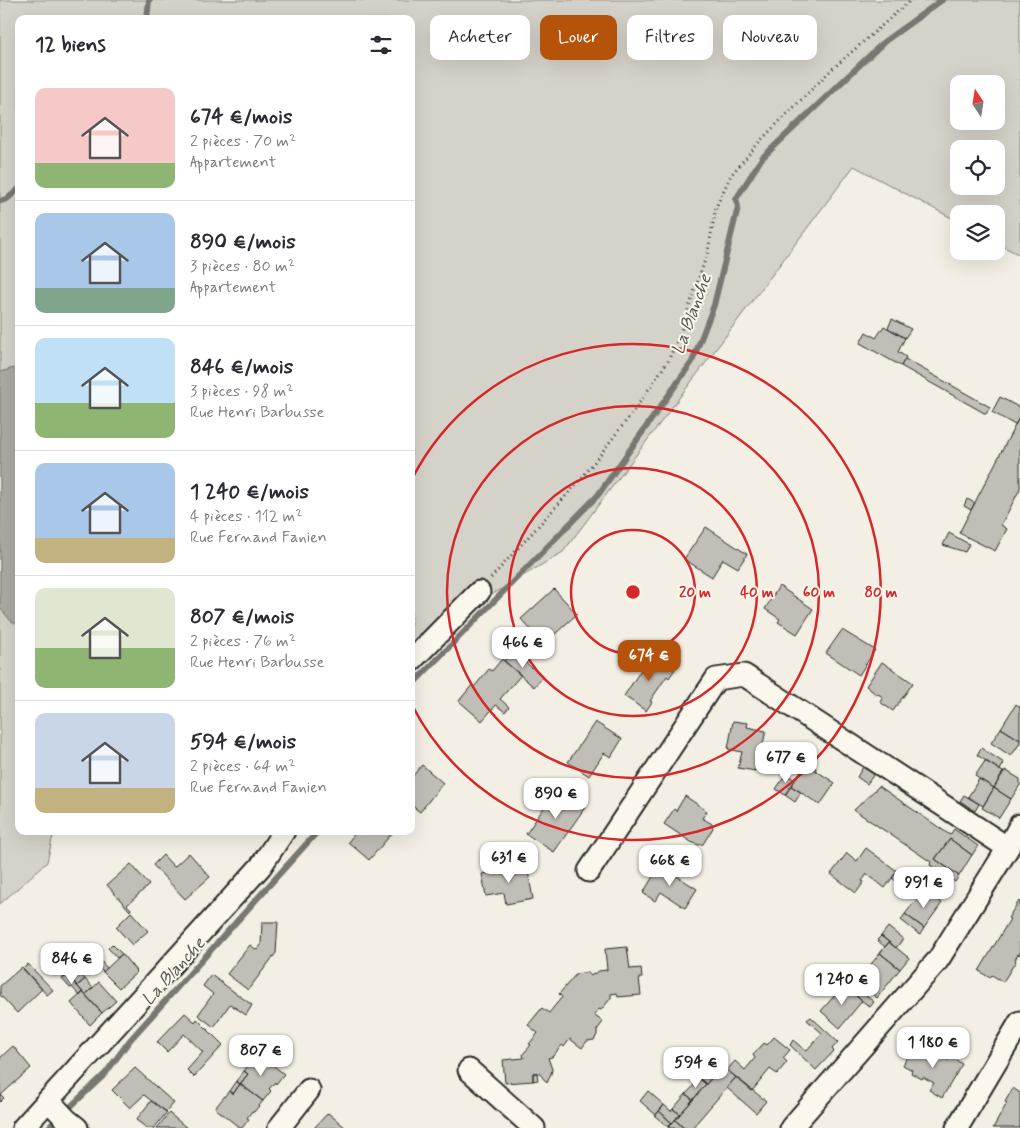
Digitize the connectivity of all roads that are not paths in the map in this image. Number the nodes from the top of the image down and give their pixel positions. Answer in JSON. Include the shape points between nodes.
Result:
{"nodes":[{"id":1,"x":479,"y":592,"type":"road end"},
{"id":2,"x":415,"y":657,"type":"edge"},
{"id":3,"x":1020,"y":825,"type":"edge"},
{"id":4,"x":281,"y":835,"type":"edge"},
{"id":5,"x":1008,"y":848,"type":"junction"},
{"id":6,"x":589,"y":871,"type":"dead end"},
{"id":7,"x":1020,"y":1022,"type":"edge"},
{"id":8,"x":469,"y":1070,"type":"dead end"},
{"id":9,"x":310,"y":1090,"type":"dead end"},
{"id":10,"x":63,"y":1115,"type":"edge"},
{"id":11,"x":23,"y":1128,"type":"edge"},
{"id":12,"x":279,"y":1128,"type":"edge"},
{"id":13,"x":534,"y":1128,"type":"edge"},
{"id":14,"x":791,"y":1128,"type":"edge"},
{"id":15,"x":957,"y":1128,"type":"edge"}],
"edges":[{"from":1,"to":2,"type":"street"},
{"from":3,"to":5,"type":"street"},
{"from":4,"to":10,"type":"street","via":[[261,866]]},
{"from":5,"to":6,"type":"street","via":[[744,675],[716,679]]},
{"from":5,"to":14,"type":"street","via":[[938,960]]},
{"from":7,"to":15,"type":"street"},
{"from":8,"to":13,"type":"street"},
{"from":9,"to":12,"type":"street"},
{"from":10,"to":11,"type":"street"}]}
